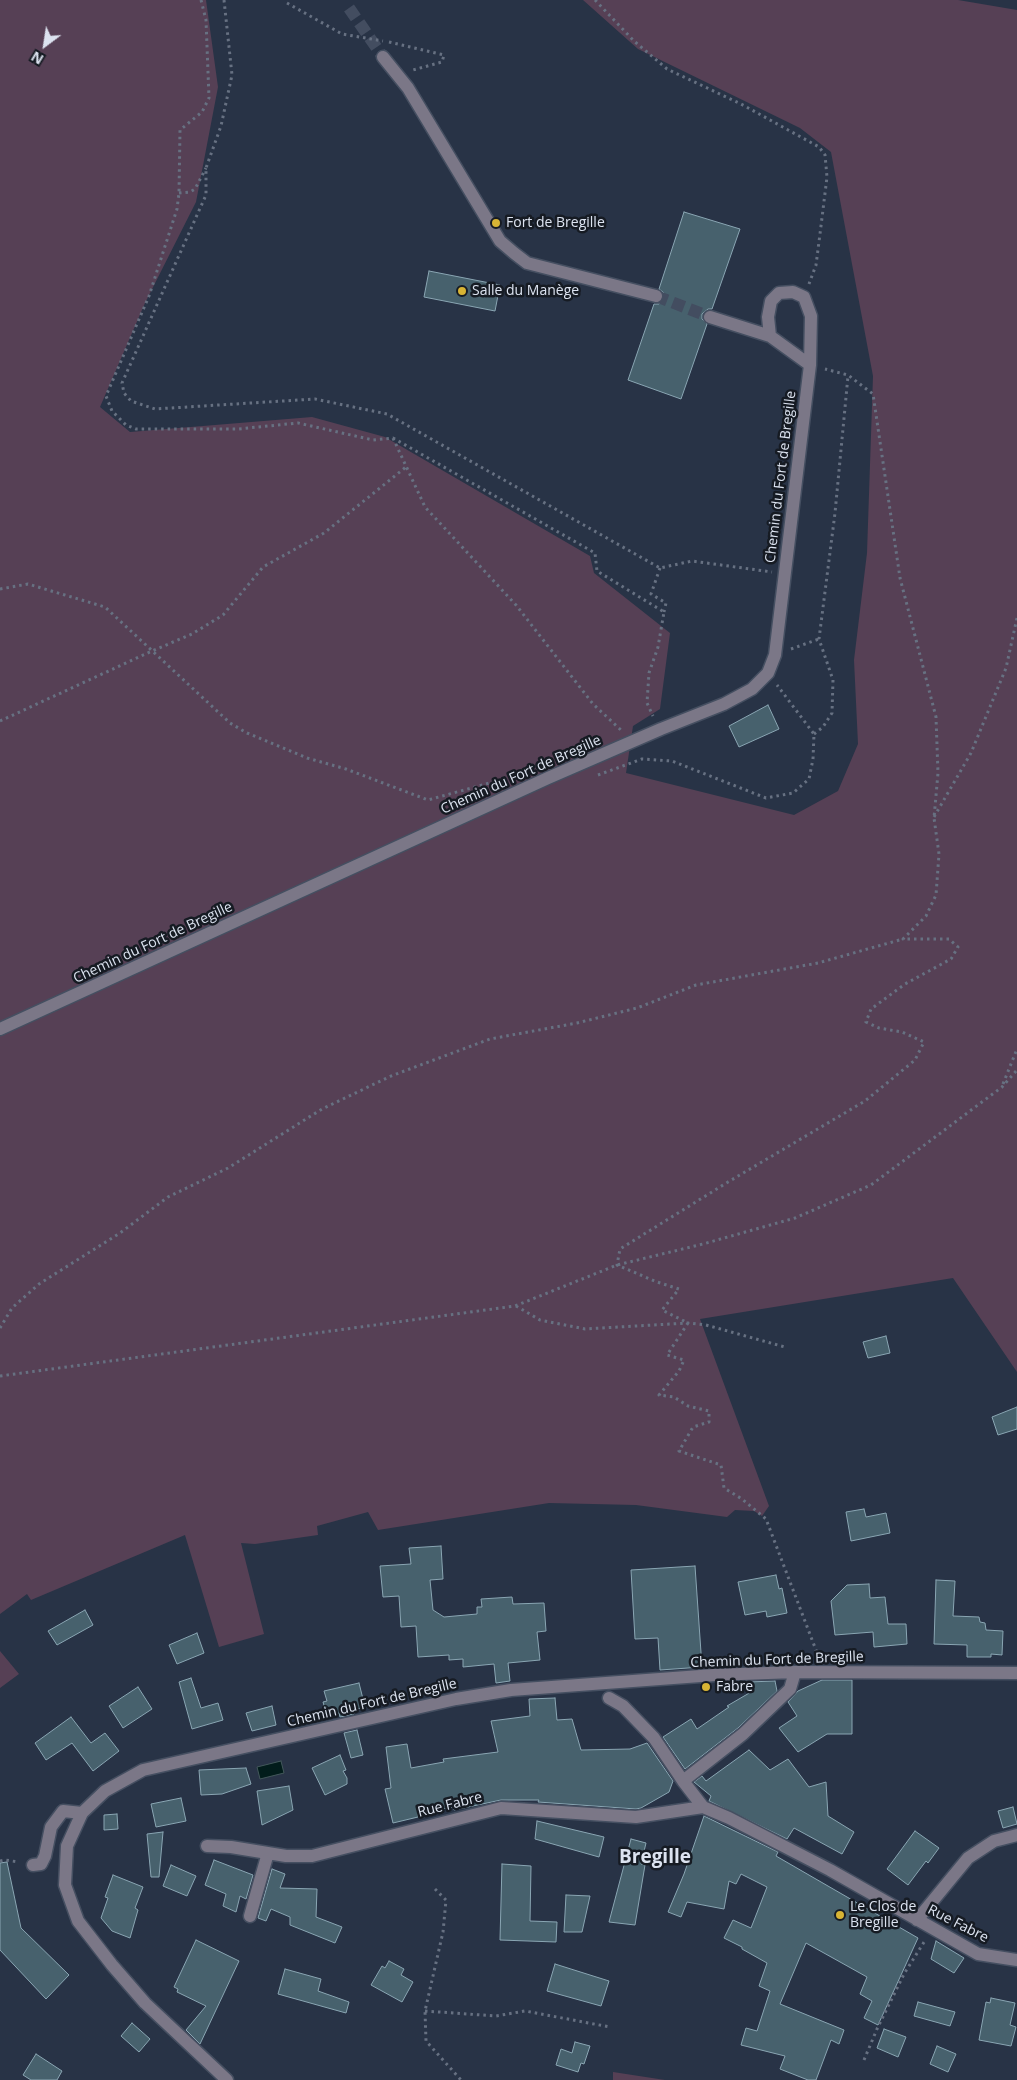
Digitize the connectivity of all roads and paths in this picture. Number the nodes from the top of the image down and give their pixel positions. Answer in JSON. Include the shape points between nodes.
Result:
{"nodes":[{"id":1,"x":202,"y":0,"type":"edge"},
{"id":2,"x":224,"y":0,"type":"edge"},
{"id":3,"x":595,"y":0,"type":"edge"},
{"id":4,"x":383,"y":57,"type":"tunnel mouth"},
{"id":5,"x":206,"y":168,"type":"junction"},
{"id":6,"x":179,"y":193,"type":"junction"},
{"id":7,"x":656,"y":296,"type":"tunnel mouth"},
{"id":8,"x":804,"y":297,"type":"junction"},
{"id":9,"x":710,"y":316,"type":"tunnel mouth"},
{"id":10,"x":770,"y":336,"type":"junction"},
{"id":11,"x":810,"y":365,"type":"junction"},
{"id":12,"x":848,"y":376,"type":"junction"},
{"id":13,"x":393,"y":438,"type":"junction"},
{"id":14,"x":406,"y":467,"type":"junction"},
{"id":15,"x":660,"y":568,"type":"junction"},
{"id":16,"x":785,"y":573,"type":"junction"},
{"id":17,"x":0,"y":589,"type":"edge"},
{"id":18,"x":664,"y":612,"type":"junction"},
{"id":19,"x":1017,"y":618,"type":"edge"},
{"id":20,"x":818,"y":639,"type":"junction"},
{"id":21,"x":152,"y":651,"type":"junction"},
{"id":22,"x":775,"y":655,"type":"junction"},
{"id":23,"x":768,"y":673,"type":"junction"},
{"id":24,"x":0,"y":721,"type":"edge"},
{"id":25,"x":661,"y":729,"type":"junction"},
{"id":26,"x":814,"y":734,"type":"junction"},
{"id":27,"x":633,"y":741,"type":"junction"},
{"id":28,"x":595,"y":776,"type":"dead end"},
{"id":29,"x":512,"y":780,"type":"dead end"},
{"id":30,"x":934,"y":818,"type":"junction"},
{"id":31,"x":903,"y":939,"type":"junction"},
{"id":32,"x":0,"y":1029,"type":"edge"},
{"id":33,"x":1017,"y":1049,"type":"edge"},
{"id":34,"x":1017,"y":1070,"type":"edge"},
{"id":35,"x":1002,"y":1087,"type":"junction"},
{"id":36,"x":617,"y":1265,"type":"junction"},
{"id":37,"x":515,"y":1306,"type":"junction"},
{"id":38,"x":688,"y":1323,"type":"junction"},
{"id":39,"x":0,"y":1328,"type":"edge"},
{"id":40,"x":784,"y":1347,"type":"dead end"},
{"id":41,"x":0,"y":1376,"type":"edge"},
{"id":42,"x":820,"y":1662,"type":"dead end"},
{"id":43,"x":795,"y":1672,"type":"junction"},
{"id":44,"x":1017,"y":1673,"type":"edge"},
{"id":45,"x":609,"y":1698,"type":"dead end"},
{"id":46,"x":682,"y":1781,"type":"junction"},
{"id":47,"x":703,"y":1807,"type":"junction"},
{"id":48,"x":82,"y":1813,"type":"junction"},
{"id":49,"x":1017,"y":1835,"type":"edge"},
{"id":50,"x":207,"y":1846,"type":"dead end"},
{"id":51,"x":268,"y":1854,"type":"junction"},
{"id":52,"x":33,"y":1865,"type":"dead end"},
{"id":53,"x":435,"y":1889,"type":"dead end"},
{"id":54,"x":250,"y":1916,"type":"dead end"},
{"id":55,"x":917,"y":1920,"type":"junction"},
{"id":56,"x":933,"y":1929,"type":"junction"},
{"id":57,"x":1017,"y":1960,"type":"edge"},
{"id":58,"x":425,"y":2011,"type":"junction"},
{"id":59,"x":610,"y":2027,"type":"dead end"},
{"id":60,"x":864,"y":2060,"type":"dead end"},
{"id":61,"x":227,"y":2080,"type":"edge"},
{"id":62,"x":461,"y":2080,"type":"edge"}],
"edges":[{"from":1,"to":6,"type":"path","via":[[206,20],[209,98],[202,112],[180,130]]},
{"from":2,"to":5,"type":"path","via":[[232,75],[221,126]]},
{"from":3,"to":8,"type":"path","via":[[634,41],[667,68],[741,104],[819,147],[825,154],[827,177],[816,265]]},
{"from":4,"to":7,"type":"street","via":[[408,88],[500,241],[528,263]]},
{"from":5,"to":6,"type":"path","via":[[195,189]]},
{"from":5,"to":15,"type":"path","via":[[206,195],[122,383],[131,401],[155,409],[315,399],[387,414]]},
{"from":6,"to":13,"type":"path","via":[[177,209],[149,296],[106,396],[112,411],[126,425],[136,429],[238,429],[298,423],[373,440]]},
{"from":8,"to":10,"type":"street","via":[[793,292],[779,293],[772,301],[768,318]]},
{"from":8,"to":11,"type":"street","name":"Chemin du Fort de Bregille","via":[[811,316]]},
{"from":9,"to":10,"type":"street"},
{"from":10,"to":11,"type":"street"},
{"from":11,"to":12,"type":"path"},
{"from":11,"to":16,"type":"street","name":"Chemin du Fort de Bregille"},
{"from":12,"to":20,"type":"path"},
{"from":12,"to":30,"type":"path","via":[[873,394],[900,578],[936,717],[938,774]]},
{"from":13,"to":14,"type":"path"},
{"from":13,"to":18,"type":"path","via":[[595,553],[597,571]]},
{"from":14,"to":21,"type":"path","via":[[324,533],[263,567],[222,615],[192,634]]},
{"from":14,"to":27,"type":"path","via":[[425,507],[516,606],[593,704]]},
{"from":15,"to":16,"type":"path","via":[[692,561]]},
{"from":15,"to":18,"type":"path","via":[[650,594],[666,604]]},
{"from":16,"to":22,"type":"street","name":"Chemin du Fort de Bregille"},
{"from":17,"to":21,"type":"path","via":[[28,584],[105,607]]},
{"from":18,"to":25,"type":"path","via":[[649,674],[646,703]]},
{"from":19,"to":30,"type":"path","via":[[1006,668],[971,753]]},
{"from":20,"to":22,"type":"path"},
{"from":20,"to":26,"type":"path","via":[[833,680],[832,713],[823,728]]},
{"from":21,"to":24,"type":"path"},
{"from":21,"to":29,"type":"path","via":[[230,722],[307,758],[428,800]]},
{"from":22,"to":23,"type":"street","name":"Chemin du Fort de Bregille"},
{"from":23,"to":25,"type":"street","name":"Chemin du Fort de Bregille","via":[[752,688],[724,704]]},
{"from":23,"to":26,"type":"path"},
{"from":25,"to":27,"type":"street","name":"Chemin du Fort de Bregille"},
{"from":26,"to":28,"type":"path","via":[[814,759],[809,779],[793,793],[775,797],[766,798],[672,761],[642,759]]},
{"from":27,"to":32,"type":"street","name":"Chemin du Fort de Bregille"},
{"from":30,"to":31,"type":"path","via":[[939,854],[936,895],[926,916]]},
{"from":31,"to":36,"type":"path","via":[[949,939],[958,947],[951,959],[904,984],[871,1009],[866,1022],[924,1042],[915,1060],[865,1101],[620,1249]]},
{"from":31,"to":39,"type":"path","via":[[818,963],[696,985],[637,1008],[577,1023],[490,1039],[390,1076],[322,1109],[228,1168],[168,1197],[120,1233],[39,1284],[12,1308]]},
{"from":33,"to":35,"type":"path"},
{"from":34,"to":35,"type":"path"},
{"from":35,"to":36,"type":"path","via":[[871,1185],[795,1218]]},
{"from":36,"to":37,"type":"path"},
{"from":36,"to":38,"type":"path","via":[[679,1289],[662,1310]]},
{"from":37,"to":38,"type":"path","via":[[540,1320],[585,1329]]},
{"from":37,"to":41,"type":"path"},
{"from":38,"to":40,"type":"path"},
{"from":38,"to":42,"type":"path","via":[[667,1355],[684,1360],[659,1395],[674,1397],[688,1406],[709,1411],[709,1422],[693,1427],[680,1451],[720,1465],[724,1488],[766,1519]]},
{"from":43,"to":44,"type":"street","name":"Chemin du Fort de Bregille"},
{"from":43,"to":46,"type":"street","via":[[790,1689],[743,1734]]},
{"from":43,"to":48,"type":"street","name":"Chemin du Fort de Bregille","via":[[545,1687],[456,1699],[143,1770],[104,1791]]},
{"from":45,"to":46,"type":"street","name":"Rue Fabre","via":[[623,1706],[654,1738]]},
{"from":46,"to":47,"type":"street","name":"Rue Fabre"},
{"from":47,"to":51,"type":"street","name":"Rue Fabre","via":[[636,1817],[501,1808],[312,1856]]},
{"from":47,"to":55,"type":"street","name":"Rue Fabre","via":[[830,1870]]},
{"from":48,"to":52,"type":"street","via":[[63,1811],[51,1827],[41,1864]]},
{"from":48,"to":61,"type":"street","name":"Chemin du Fort de Bregille","via":[[66,1846],[65,1885],[78,1921],[145,2003]]},
{"from":49,"to":55,"type":"street","via":[[994,1842],[968,1858]]},
{"from":50,"to":51,"type":"street","name":"Rue Fabre"},
{"from":51,"to":54,"type":"street"},
{"from":53,"to":58,"type":"path","via":[[446,1900]]},
{"from":55,"to":56,"type":"street","name":"Rue Fabre"},
{"from":56,"to":57,"type":"street","name":"Rue Fabre","via":[[978,1954]]},
{"from":56,"to":60,"type":"path","via":[[904,1974]]},
{"from":58,"to":59,"type":"path","via":[[496,2016],[525,2011]]},
{"from":58,"to":62,"type":"path","via":[[426,2041]]}]}
